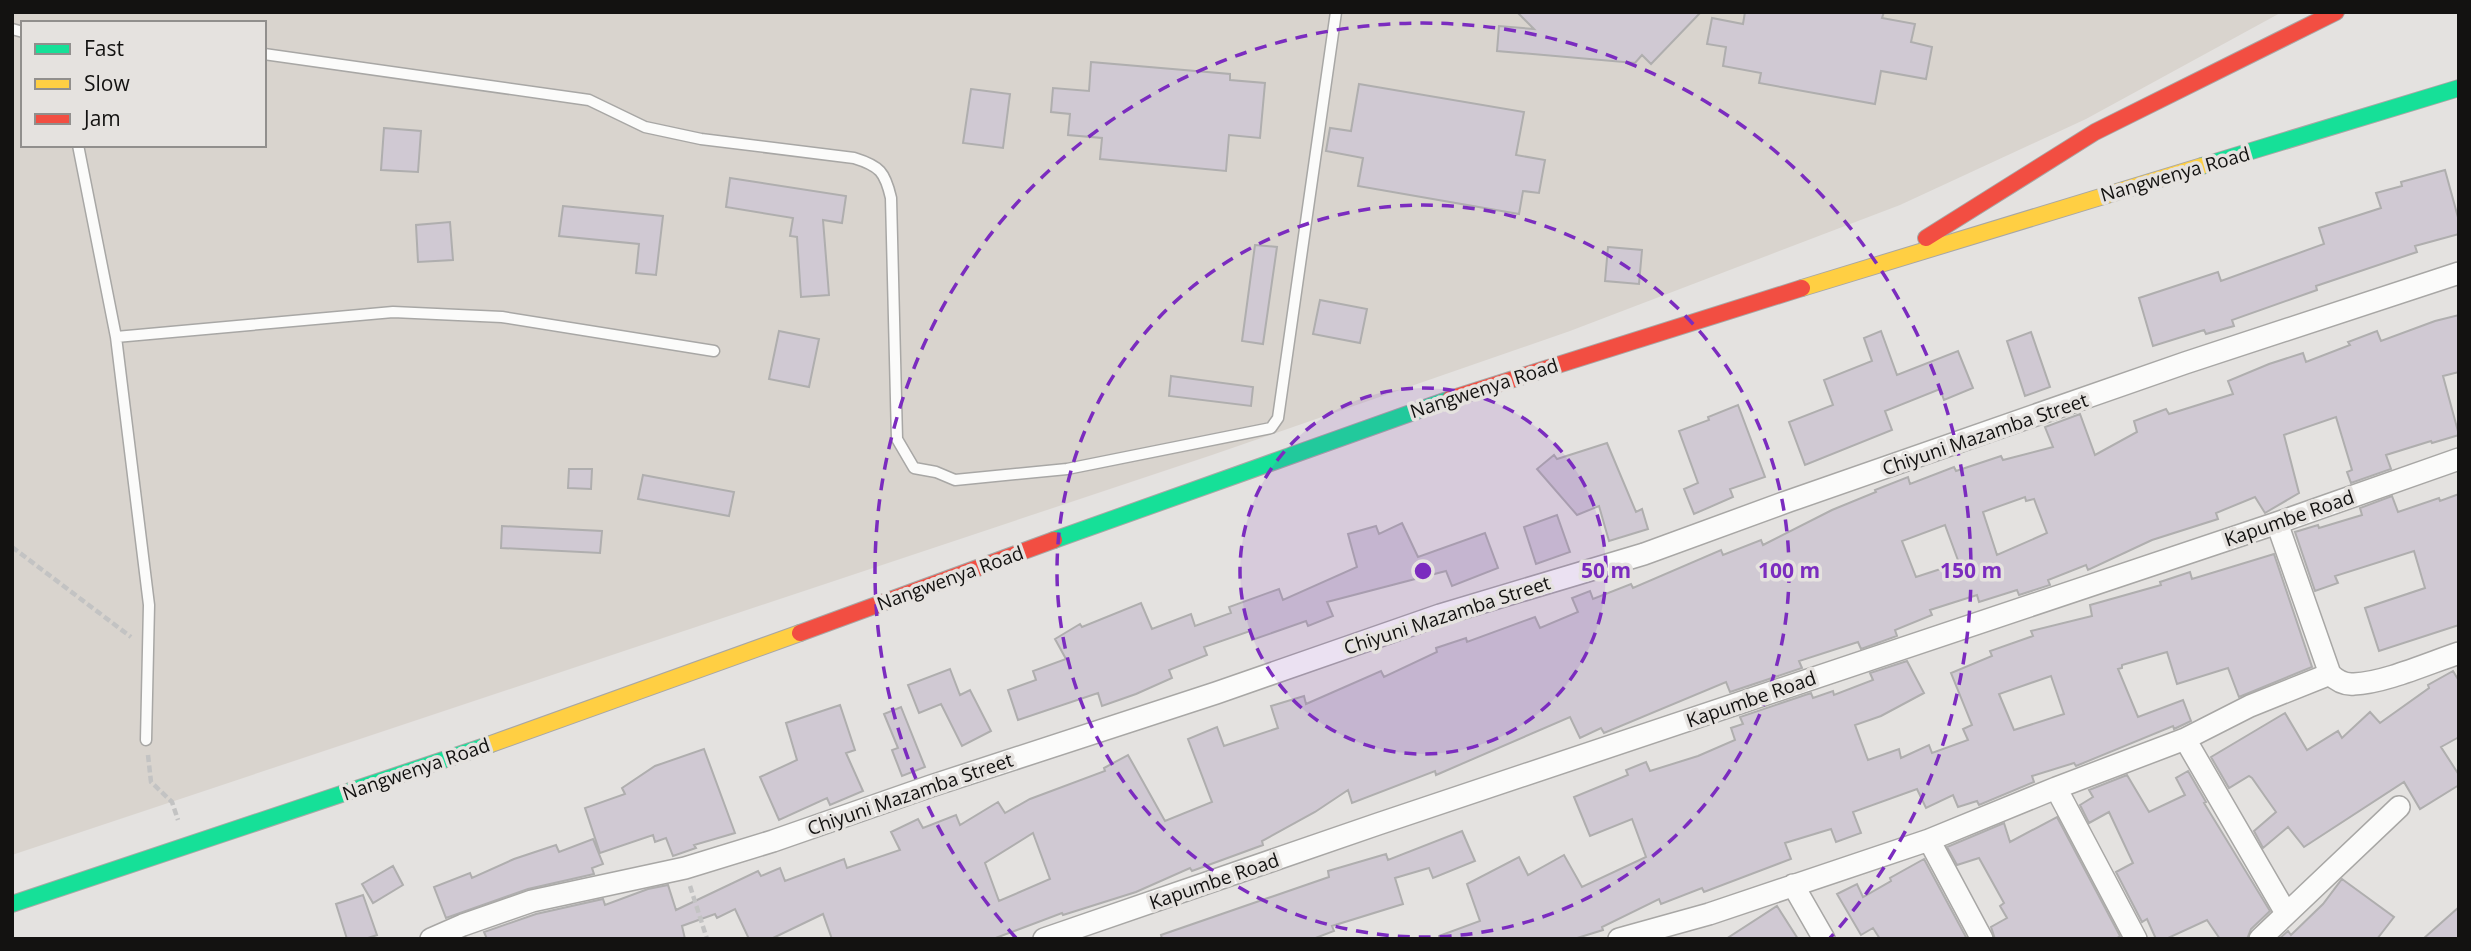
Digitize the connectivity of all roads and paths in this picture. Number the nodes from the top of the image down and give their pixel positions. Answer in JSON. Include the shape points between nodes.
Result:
{"nodes":[{"id":1,"x":1336,"y":12,"type":"edge"},
{"id":2,"x":2336,"y":12,"type":"edge"},
{"id":3,"x":266,"y":54,"type":"edge"},
{"id":4,"x":2459,"y":88,"type":"edge"},
{"id":5,"x":78,"y":147,"type":"edge"},
{"id":6,"x":1891,"y":260,"type":"junction"},
{"id":7,"x":2459,"y":273,"type":"edge"},
{"id":8,"x":116,"y":337,"type":"junction"},
{"id":9,"x":714,"y":351,"type":"dead end"},
{"id":10,"x":2459,"y":459,"type":"edge"},
{"id":11,"x":2277,"y":523,"type":"junction"},
{"id":12,"x":12,"y":547,"type":"edge"},
{"id":13,"x":148,"y":650,"type":"junction"},
{"id":14,"x":2459,"y":653,"type":"edge"},
{"id":15,"x":2330,"y":674,"type":"junction"},
{"id":16,"x":2185,"y":739,"type":"junction"},
{"id":17,"x":146,"y":740,"type":"joint"},
{"id":18,"x":2056,"y":788,"type":"junction"},
{"id":19,"x":2399,"y":807,"type":"dead end"},
{"id":20,"x":1929,"y":840,"type":"junction"},
{"id":21,"x":187,"y":846,"type":"junction"},
{"id":22,"x":685,"y":868,"type":"junction"},
{"id":23,"x":1793,"y":885,"type":"junction"},
{"id":24,"x":12,"y":904,"type":"edge"},
{"id":25,"x":2286,"y":914,"type":"junction"},
{"id":26,"x":431,"y":939,"type":"edge"},
{"id":27,"x":707,"y":939,"type":"edge"},
{"id":28,"x":1044,"y":939,"type":"edge"},
{"id":29,"x":1619,"y":939,"type":"edge"},
{"id":30,"x":1824,"y":939,"type":"edge"},
{"id":31,"x":1982,"y":939,"type":"edge"},
{"id":32,"x":2136,"y":939,"type":"edge"},
{"id":33,"x":2260,"y":939,"type":"edge"}],
"edges":[{"from":1,"to":3,"type":"lane","via":[[1278,418],[1271,428],[1067,469],[955,480],[914,468],[897,439],[891,198],[884,174],[872,163],[667,132],[645,127],[589,100]]},
{"from":2,"to":6,"type":"main road","name":"Nangwenya Road","via":[[2095,132]]},
{"from":4,"to":6,"type":"main road","name":"Nangwenya Road"},
{"from":5,"to":8,"type":"lane"},
{"from":6,"to":21,"type":"main road","name":"Nangwenya Road","via":[[1504,380],[556,722]]},
{"from":7,"to":22,"type":"street","name":"Chiyuni Mazamba Street","via":[[2185,363],[1644,554],[1440,615]]},
{"from":8,"to":9,"type":"lane","via":[[393,312],[502,317]]},
{"from":8,"to":13,"type":"lane","via":[[149,605]]},
{"from":10,"to":11,"type":"street","name":"Kapumbe Road"},
{"from":11,"to":15,"type":"street"},
{"from":11,"to":28,"type":"street","name":"Kapumbe Road"},
{"from":12,"to":13,"type":"path"},
{"from":13,"to":17,"type":"lane"},
{"from":14,"to":15,"type":"street","via":[[2353,685]]},
{"from":15,"to":16,"type":"street","via":[[2250,706]]},
{"from":16,"to":18,"type":"street"},
{"from":16,"to":25,"type":"street"},
{"from":17,"to":21,"type":"path","via":[[151,782],[172,802]]},
{"from":18,"to":20,"type":"street"},
{"from":18,"to":32,"type":"street"},
{"from":19,"to":25,"type":"street"},
{"from":20,"to":23,"type":"street"},
{"from":20,"to":31,"type":"street"},
{"from":21,"to":24,"type":"main road","name":"Nangwenya Road"},
{"from":22,"to":26,"type":"street","name":"Chiyuni Mazamba Street","via":[[532,901]]},
{"from":22,"to":27,"type":"path"},
{"from":23,"to":29,"type":"street"},
{"from":23,"to":30,"type":"street"},
{"from":25,"to":33,"type":"street"}]}
